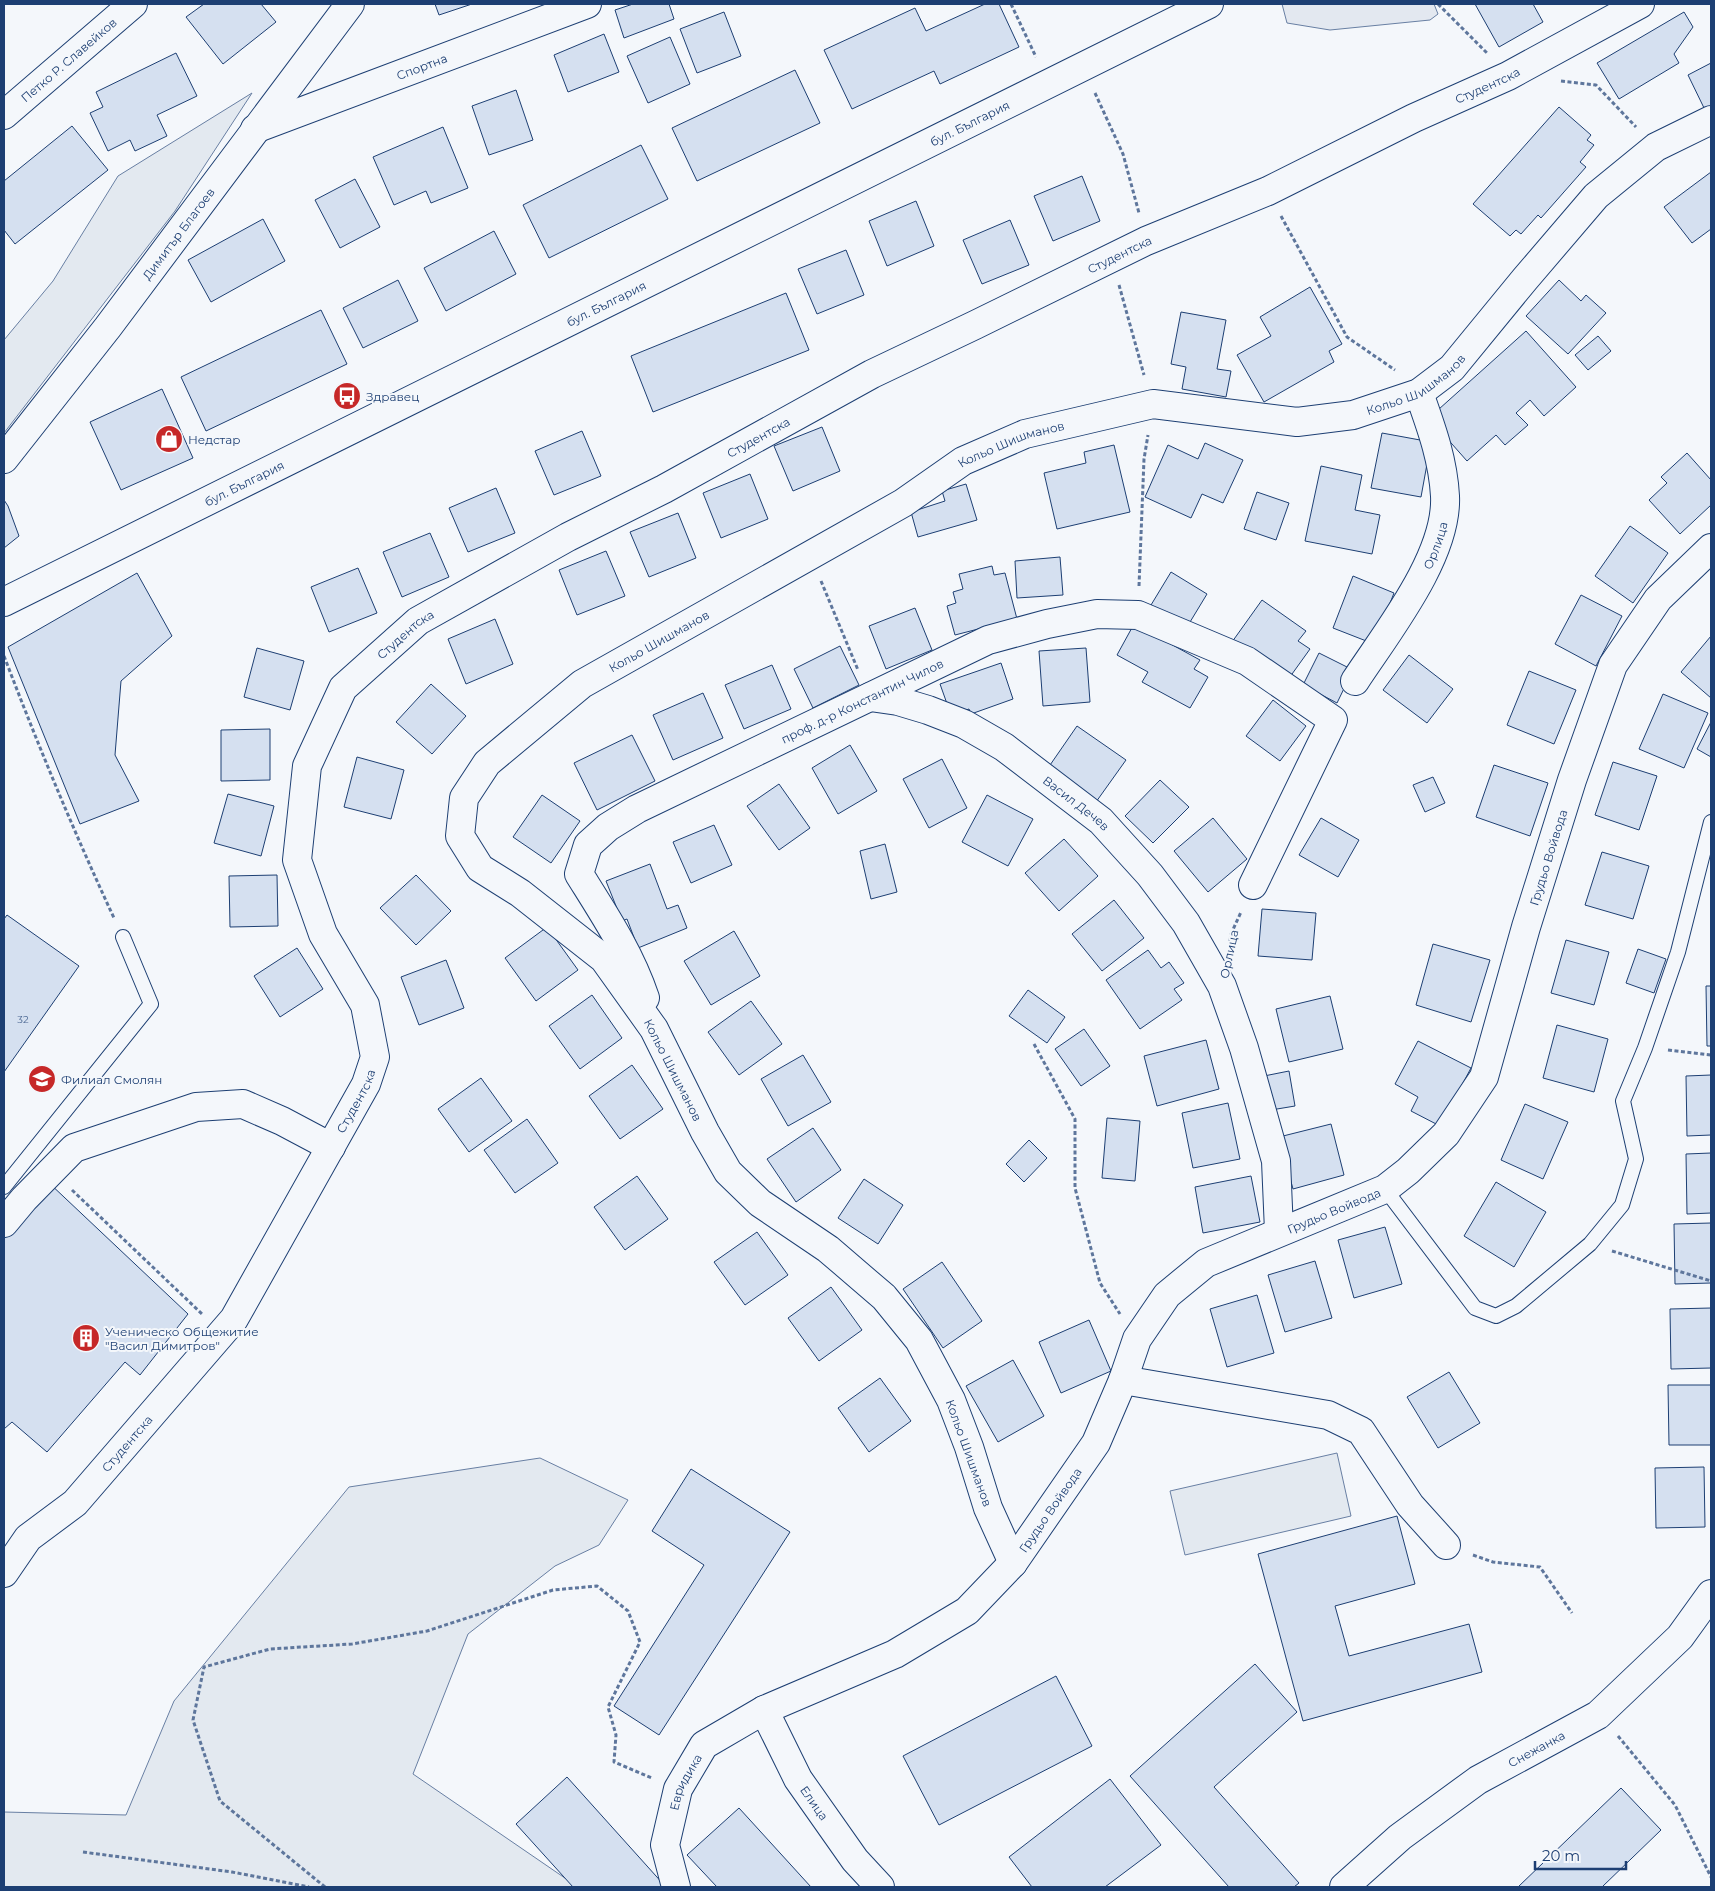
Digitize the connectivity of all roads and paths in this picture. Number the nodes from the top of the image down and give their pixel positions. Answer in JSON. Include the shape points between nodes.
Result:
{"nodes":[{"id":1,"x":133,"y":4,"type":"edge"},
{"id":2,"x":350,"y":4,"type":"edge"},
{"id":3,"x":587,"y":4,"type":"edge"},
{"id":4,"x":1011,"y":4,"type":"edge"},
{"id":5,"x":1209,"y":4,"type":"edge"},
{"id":6,"x":1438,"y":4,"type":"edge"},
{"id":7,"x":1640,"y":4,"type":"edge"},
{"id":8,"x":1083,"y":67,"type":"junction"},
{"id":9,"x":1508,"y":76,"type":"junction"},
{"id":10,"x":1557,"y":81,"type":"dead end"},
{"id":11,"x":1049,"y":84,"type":"junction"},
{"id":12,"x":4,"y":115,"type":"edge"},
{"id":13,"x":1711,"y":120,"type":"edge"},
{"id":14,"x":255,"y":129,"type":"junction"},
{"id":15,"x":1656,"y":148,"type":"junction"},
{"id":16,"x":1268,"y":191,"type":"junction"},
{"id":17,"x":1146,"y":241,"type":"junction"},
{"id":18,"x":1420,"y":393,"type":"junction"},
{"id":19,"x":4,"y":459,"type":"edge"},
{"id":20,"x":1711,"y":548,"type":"edge"},
{"id":21,"x":819,"y":575,"type":"dead end"},
{"id":22,"x":4,"y":602,"type":"edge"},
{"id":23,"x":4,"y":656,"type":"edge"},
{"id":24,"x":1355,"y":681,"type":"dead end"},
{"id":25,"x":870,"y":697,"type":"junction"},
{"id":26,"x":1711,"y":822,"type":"edge"},
{"id":27,"x":1253,"y":885,"type":"joint"},
{"id":28,"x":123,"y":937,"type":"joint"},
{"id":29,"x":1222,"y":986,"type":"junction"},
{"id":30,"x":654,"y":1028,"type":"junction"},
{"id":31,"x":1034,"y":1044,"type":"dead end"},
{"id":32,"x":1645,"y":1048,"type":"junction"},
{"id":33,"x":1711,"y":1055,"type":"edge"},
{"id":34,"x":331,"y":1147,"type":"junction"},
{"id":35,"x":52,"y":1171,"type":"junction"},
{"id":36,"x":4,"y":1188,"type":"edge"},
{"id":37,"x":1385,"y":1189,"type":"junction"},
{"id":38,"x":4,"y":1223,"type":"edge"},
{"id":39,"x":1279,"y":1232,"type":"junction"},
{"id":40,"x":1590,"y":1244,"type":"junction"},
{"id":41,"x":1711,"y":1281,"type":"edge"},
{"id":42,"x":222,"y":1333,"type":"junction"},
{"id":43,"x":1137,"y":1339,"type":"junction"},
{"id":44,"x":1123,"y":1380,"type":"junction"},
{"id":45,"x":1446,"y":1545,"type":"joint"},
{"id":46,"x":1013,"y":1564,"type":"junction"},
{"id":47,"x":4,"y":1574,"type":"edge"},
{"id":48,"x":1711,"y":1594,"type":"edge"},
{"id":49,"x":1572,"y":1613,"type":"dead end"},
{"id":50,"x":764,"y":1710,"type":"junction"},
{"id":51,"x":1618,"y":1736,"type":"dead end"},
{"id":52,"x":678,"y":1789,"type":"junction"},
{"id":53,"x":83,"y":1852,"type":"dead end"},
{"id":54,"x":1711,"y":1877,"type":"edge"},
{"id":55,"x":309,"y":1887,"type":"edge"},
{"id":56,"x":325,"y":1887,"type":"edge"},
{"id":57,"x":676,"y":1887,"type":"edge"},
{"id":58,"x":880,"y":1887,"type":"edge"},
{"id":59,"x":1344,"y":1887,"type":"edge"}],
"edges":[{"from":1,"to":12,"type":"street","name":"Петко Р. Славейков"},
{"from":2,"to":14,"type":"street","name":"Димитър Благоев"},
{"from":3,"to":14,"type":"street","name":"Спортна"},
{"from":4,"to":11,"type":"path"},
{"from":5,"to":8,"type":"street","name":"бул. България"},
{"from":6,"to":9,"type":"path"},
{"from":7,"to":9,"type":"street","name":"Студентска"},
{"from":8,"to":11,"type":"street","name":"бул. България"},
{"from":8,"to":17,"type":"path","via":[[1124,154]]},
{"from":9,"to":16,"type":"street","name":"Студентска","via":[[1414,118]]},
{"from":10,"to":15,"type":"path","via":[[1596,85]]},
{"from":11,"to":22,"type":"street","name":"бул. България"},
{"from":13,"to":15,"type":"street","name":"Кольо Шишманов"},
{"from":14,"to":19,"type":"street","name":"Димитър Благоев","via":[[108,327]]},
{"from":15,"to":18,"type":"street","name":"Кольо Шишманов","via":[[1596,196],[1452,368]]},
{"from":16,"to":17,"type":"street","name":"Студентска"},
{"from":16,"to":18,"type":"path","via":[[1347,337],[1409,380]]},
{"from":17,"to":34,"type":"street","name":"Студентска","via":[[872,374],[664,489],[559,542],[418,622],[343,688],[307,766],[297,860],[323,934],[365,1006],[374,1057],[366,1084]]},
{"from":18,"to":24,"type":"street","name":"Орлица","via":[[1440,453],[1445,497],[1441,530],[1418,586]]},
{"from":18,"to":30,"type":"street","name":"Кольо Шишманов","via":[[1353,414],[1297,422],[1153,404],[1025,434],[963,461],[903,503],[582,684],[487,763],[464,798],[460,836],[480,868],[520,893],[604,959]]},
{"from":20,"to":37,"type":"street","name":"Грудьо Войвода","via":[[1658,598],[1613,665],[1572,780],[1484,1077],[1446,1134]]},
{"from":21,"to":25,"type":"path","via":[[858,670],[876,666]]},
{"from":23,"to":28,"type":"path","via":[[67,815]]},
{"from":25,"to":27,"type":"street","name":"проф. д-р Константин Чилов","via":[[988,640],[1097,614],[1138,615],[1247,662],[1333,720]]},
{"from":25,"to":29,"type":"street","name":"Васил Дечев","via":[[898,701],[964,724],[1004,747],[1100,821],[1150,875],[1186,923]]},
{"from":25,"to":30,"type":"street","name":"проф. д-р Константин Чилов","via":[[637,809],[608,827],[588,845],[579,874],[618,936],[638,976]]},
{"from":26,"to":32,"type":"lane","via":[[1678,952]]},
{"from":27,"to":29,"type":"path","name":"Орлица","via":[[1231,934]]},
{"from":28,"to":36,"type":"lane","via":[[151,1004]]},
{"from":29,"to":39,"type":"street","name":"Орлица","via":[[1244,1048],[1276,1161]]},
{"from":30,"to":46,"type":"street","name":"Кольо Шишманов","via":[[728,1172],[760,1203],[828,1249],[884,1297],[919,1340],[951,1400],[988,1508]]},
{"from":31,"to":43,"type":"path","via":[[1075,1119],[1075,1188],[1100,1283]]},
{"from":32,"to":33,"type":"path"},
{"from":32,"to":40,"type":"lane","via":[[1623,1102],[1636,1159],[1622,1205]]},
{"from":34,"to":35,"type":"street","name":"Студентска","via":[[243,1104],[196,1107],[74,1148]]},
{"from":34,"to":42,"type":"street","name":"Студентска","via":[[234,1319]]},
{"from":35,"to":38,"type":"street","name":"Студентска"},
{"from":35,"to":42,"type":"path"},
{"from":37,"to":39,"type":"street","name":"Грудьо Войвода"},
{"from":37,"to":40,"type":"lane","via":[[1475,1308],[1496,1316],[1516,1306]]},
{"from":39,"to":43,"type":"street","name":"Грудьо Войвода","via":[[1206,1263],[1167,1295]]},
{"from":40,"to":41,"type":"path"},
{"from":42,"to":47,"type":"street","name":"Студентска","via":[[75,1503],[28,1538]]},
{"from":43,"to":44,"type":"street","name":"Грудьо Войвода"},
{"from":44,"to":45,"type":"street","via":[[1328,1415],[1361,1431],[1410,1505]]},
{"from":44,"to":46,"type":"street","name":"Грудьо Войвода","via":[[1096,1443]]},
{"from":45,"to":49,"type":"path","via":[[1493,1562],[1540,1568]]},
{"from":46,"to":50,"type":"street","name":"Грудьо Войвода","via":[[966,1611],[895,1654]]},
{"from":48,"to":59,"type":"street","name":"Снежанка","via":[[1680,1637],[1598,1715],[1478,1780],[1400,1837]]},
{"from":50,"to":52,"type":"street","name":"Евридика","via":[[704,1745]]},
{"from":50,"to":58,"type":"street","name":"Елица","via":[[798,1778],[855,1860]]},
{"from":51,"to":54,"type":"path","via":[[1675,1805]]},
{"from":52,"to":56,"type":"path","via":[[614,1762],[616,1735],[608,1706],[640,1642],[628,1611],[597,1586],[553,1590],[427,1631],[352,1644],[270,1649],[204,1667],[193,1720],[220,1801]]},
{"from":52,"to":57,"type":"street","name":"Евридика","via":[[665,1845]]},
{"from":53,"to":55,"type":"path","via":[[232,1872]]}]}
